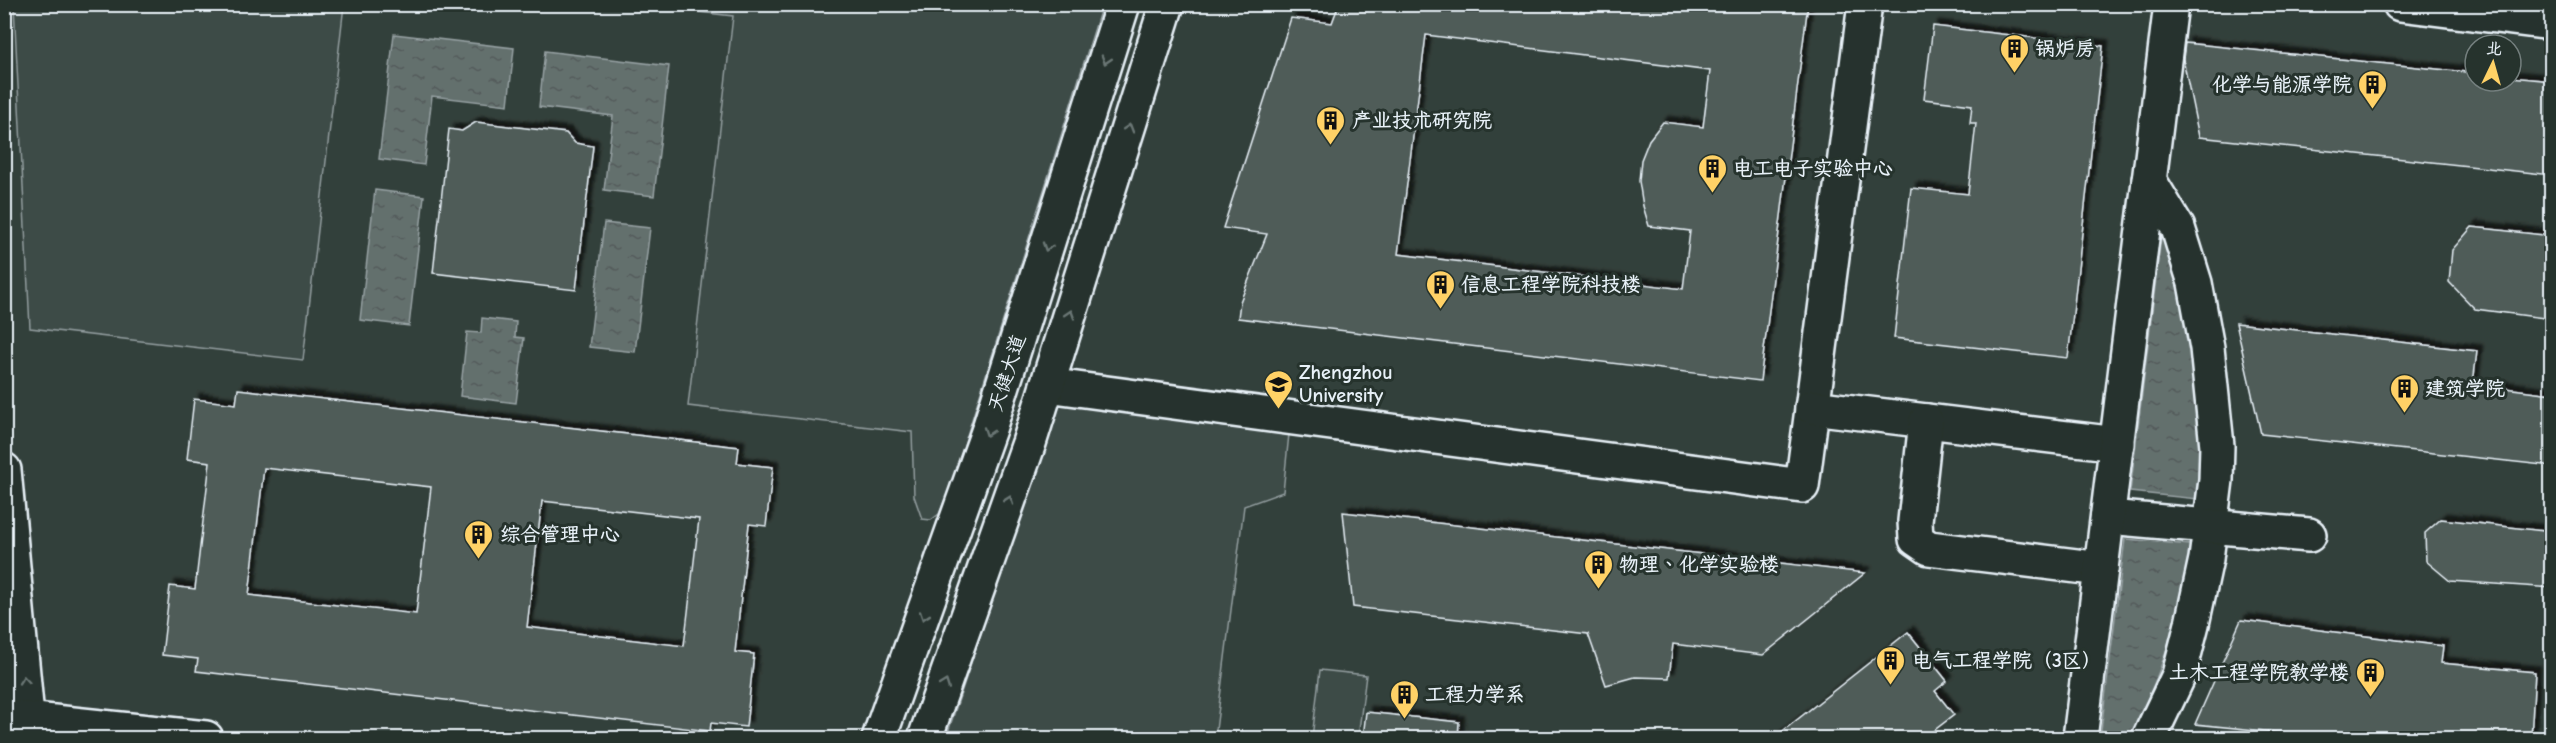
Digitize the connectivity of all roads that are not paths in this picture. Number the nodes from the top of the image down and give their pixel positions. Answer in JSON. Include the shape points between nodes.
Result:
{"nodes":[{"id":1,"x":1123,"y":4,"type":"edge"},
{"id":2,"x":1167,"y":4,"type":"edge"},
{"id":3,"x":1866,"y":4,"type":"edge"},
{"id":4,"x":2171,"y":4,"type":"edge"},
{"id":5,"x":2400,"y":4,"type":"edge"},
{"id":6,"x":2552,"y":23,"type":"edge"},
{"id":7,"x":2149,"y":180,"type":"junction"},
{"id":8,"x":1047,"y":385,"type":"junction"},
{"id":9,"x":1812,"y":407,"type":"junction"},
{"id":10,"x":1926,"y":421,"type":"junction"},
{"id":11,"x":2117,"y":444,"type":"junction"},
{"id":12,"x":4,"y":470,"type":"edge"},
{"id":13,"x":2108,"y":517,"type":"junction"},
{"id":14,"x":2210,"y":526,"type":"junction"},
{"id":15,"x":2309,"y":535,"type":"dead end"},
{"id":16,"x":2101,"y":569,"type":"junction"},
{"id":17,"x":20,"y":724,"type":"edge"},
{"id":18,"x":206,"y":738,"type":"edge"},
{"id":19,"x":879,"y":738,"type":"edge"},
{"id":20,"x":925,"y":738,"type":"edge"},
{"id":21,"x":2080,"y":738,"type":"edge"},
{"id":22,"x":2149,"y":738,"type":"edge"}],
"edges":[{"from":1,"to":19,"type":"lane","name":"天健大道","one_way":true,"via":[[989,429]]},
{"from":8,"to":2,"type":"lane","one_way":true},
{"from":3,"to":9,"type":"lane"},
{"from":4,"to":7,"type":"lane"},
{"from":5,"to":6,"type":"lane"},
{"from":7,"to":11,"type":"lane"},
{"from":7,"to":14,"type":"lane","via":[[2178,228],[2195,283],[2207,348],[2217,446]]},
{"from":8,"to":9,"type":"lane","via":[[1802,486]]},
{"from":20,"to":8,"type":"lane","one_way":true},
{"from":9,"to":10,"type":"lane"},
{"from":10,"to":11,"type":"lane"},
{"from":10,"to":16,"type":"lane","via":[[1916,539],[1929,548]]},
{"from":11,"to":13,"type":"lane"},
{"from":17,"to":12,"type":"lane","one_way":true},
{"from":13,"to":14,"type":"lane"},
{"from":13,"to":16,"type":"lane"},
{"from":14,"to":15,"type":"lane"},
{"from":14,"to":22,"type":"lane","via":[[2195,613],[2179,675]]},
{"from":16,"to":21,"type":"lane"},
{"from":17,"to":18,"type":"lane"}]}
